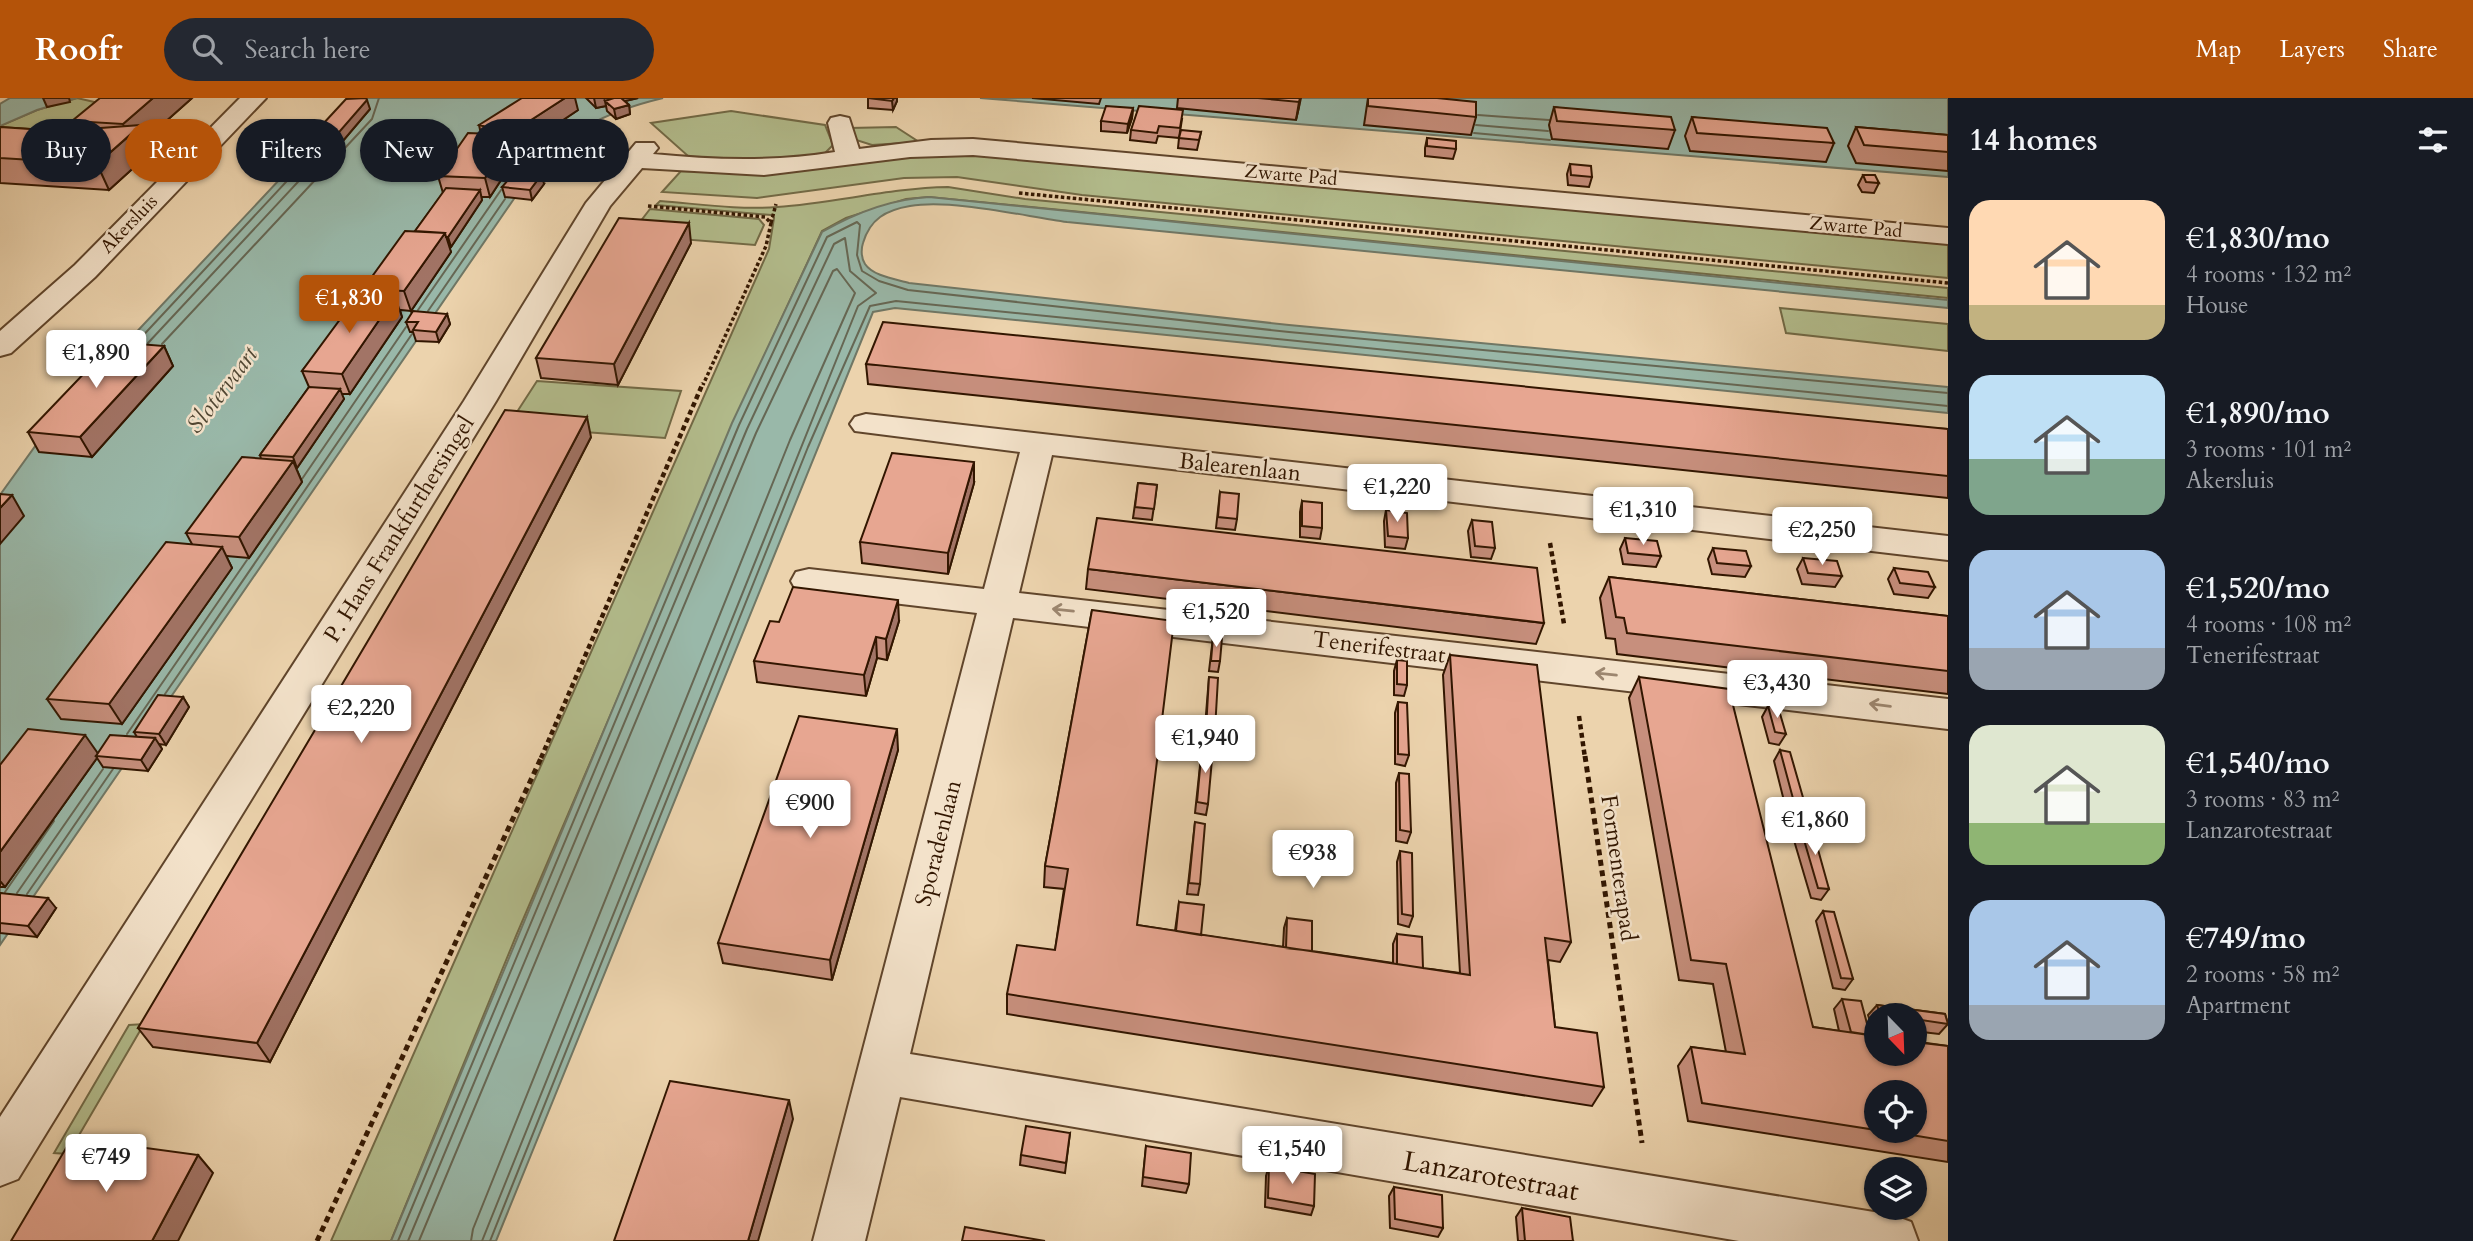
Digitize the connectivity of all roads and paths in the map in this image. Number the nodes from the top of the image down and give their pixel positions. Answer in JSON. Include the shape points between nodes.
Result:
{"nodes":[{"id":1,"x":254,"y":98,"type":"edge"},
{"id":2,"x":840,"y":123,"type":"dead end"},
{"id":3,"x":640,"y":154,"type":"joint"},
{"id":4,"x":849,"y":157,"type":"junction"},
{"id":5,"x":1013,"y":192,"type":"dead end"},
{"id":6,"x":767,"y":202,"type":"dead end"},
{"id":7,"x":777,"y":202,"type":"dead end"},
{"id":8,"x":599,"y":203,"type":"junction"},
{"id":9,"x":1948,"y":236,"type":"edge"},
{"id":10,"x":1948,"y":283,"type":"edge"},
{"id":11,"x":0,"y":346,"type":"edge"},
{"id":12,"x":866,"y":424,"type":"dead end"},
{"id":13,"x":1038,"y":444,"type":"junction"},
{"id":14,"x":1543,"y":501,"type":"junction"},
{"id":15,"x":1948,"y":548,"type":"edge"},
{"id":16,"x":809,"y":581,"type":"dead end"},
{"id":17,"x":997,"y":603,"type":"junction"},
{"id":18,"x":1572,"y":670,"type":"junction"},
{"id":19,"x":1948,"y":714,"type":"edge"},
{"id":20,"x":883,"y":1072,"type":"junction"},
{"id":21,"x":0,"y":1162,"type":"edge"},
{"id":22,"x":1651,"y":1203,"type":"junction"},
{"id":23,"x":317,"y":1241,"type":"edge"},
{"id":24,"x":839,"y":1241,"type":"edge"},
{"id":25,"x":1892,"y":1241,"type":"edge"}],
"edges":[{"from":1,"to":11,"type":"street","name":"Akersluis","via":[[85,271]]},
{"from":2,"to":4,"type":"street"},
{"from":3,"to":4,"type":"street","name":"Zwarte Pad","via":[[741,169]]},
{"from":3,"to":8,"type":"street","name":"P. Hans Frankfurthersingel"},
{"from":4,"to":9,"type":"street","name":"Zwarte Pad","via":[[900,148],[973,147]]},
{"from":5,"to":10,"type":"path"},
{"from":6,"to":7,"type":"path"},
{"from":8,"to":21,"type":"street","name":"P. Hans Frankfurthersingel","via":[[481,401]]},
{"from":8,"to":23,"type":"path","via":[[755,214],[771,223],[766,246],[668,460],[592,644]]},
{"from":12,"to":13,"type":"street","name":"Balearenlaan"},
{"from":13,"to":14,"type":"street","name":"Balearenlaan"},
{"from":13,"to":17,"type":"street","name":"Sporadenlaan"},
{"from":14,"to":15,"type":"street","name":"Balearenlaan"},
{"from":14,"to":18,"type":"path","name":"Formenterapad"},
{"from":16,"to":17,"type":"street","name":"Tenerifestraat"},
{"from":18,"to":17,"type":"street","name":"Tenerifestraat","one_way":true},
{"from":17,"to":20,"type":"street","name":"Sporadenlaan"},
{"from":19,"to":18,"type":"street","name":"Tenerifestraat","one_way":true},
{"from":18,"to":22,"type":"path","name":"Formenterapad"},
{"from":20,"to":22,"type":"street","name":"Lanzarotestraat"},
{"from":20,"to":24,"type":"street","name":"Sporadenlaan"},
{"from":22,"to":25,"type":"street","name":"Lanzarotestraat"}]}
